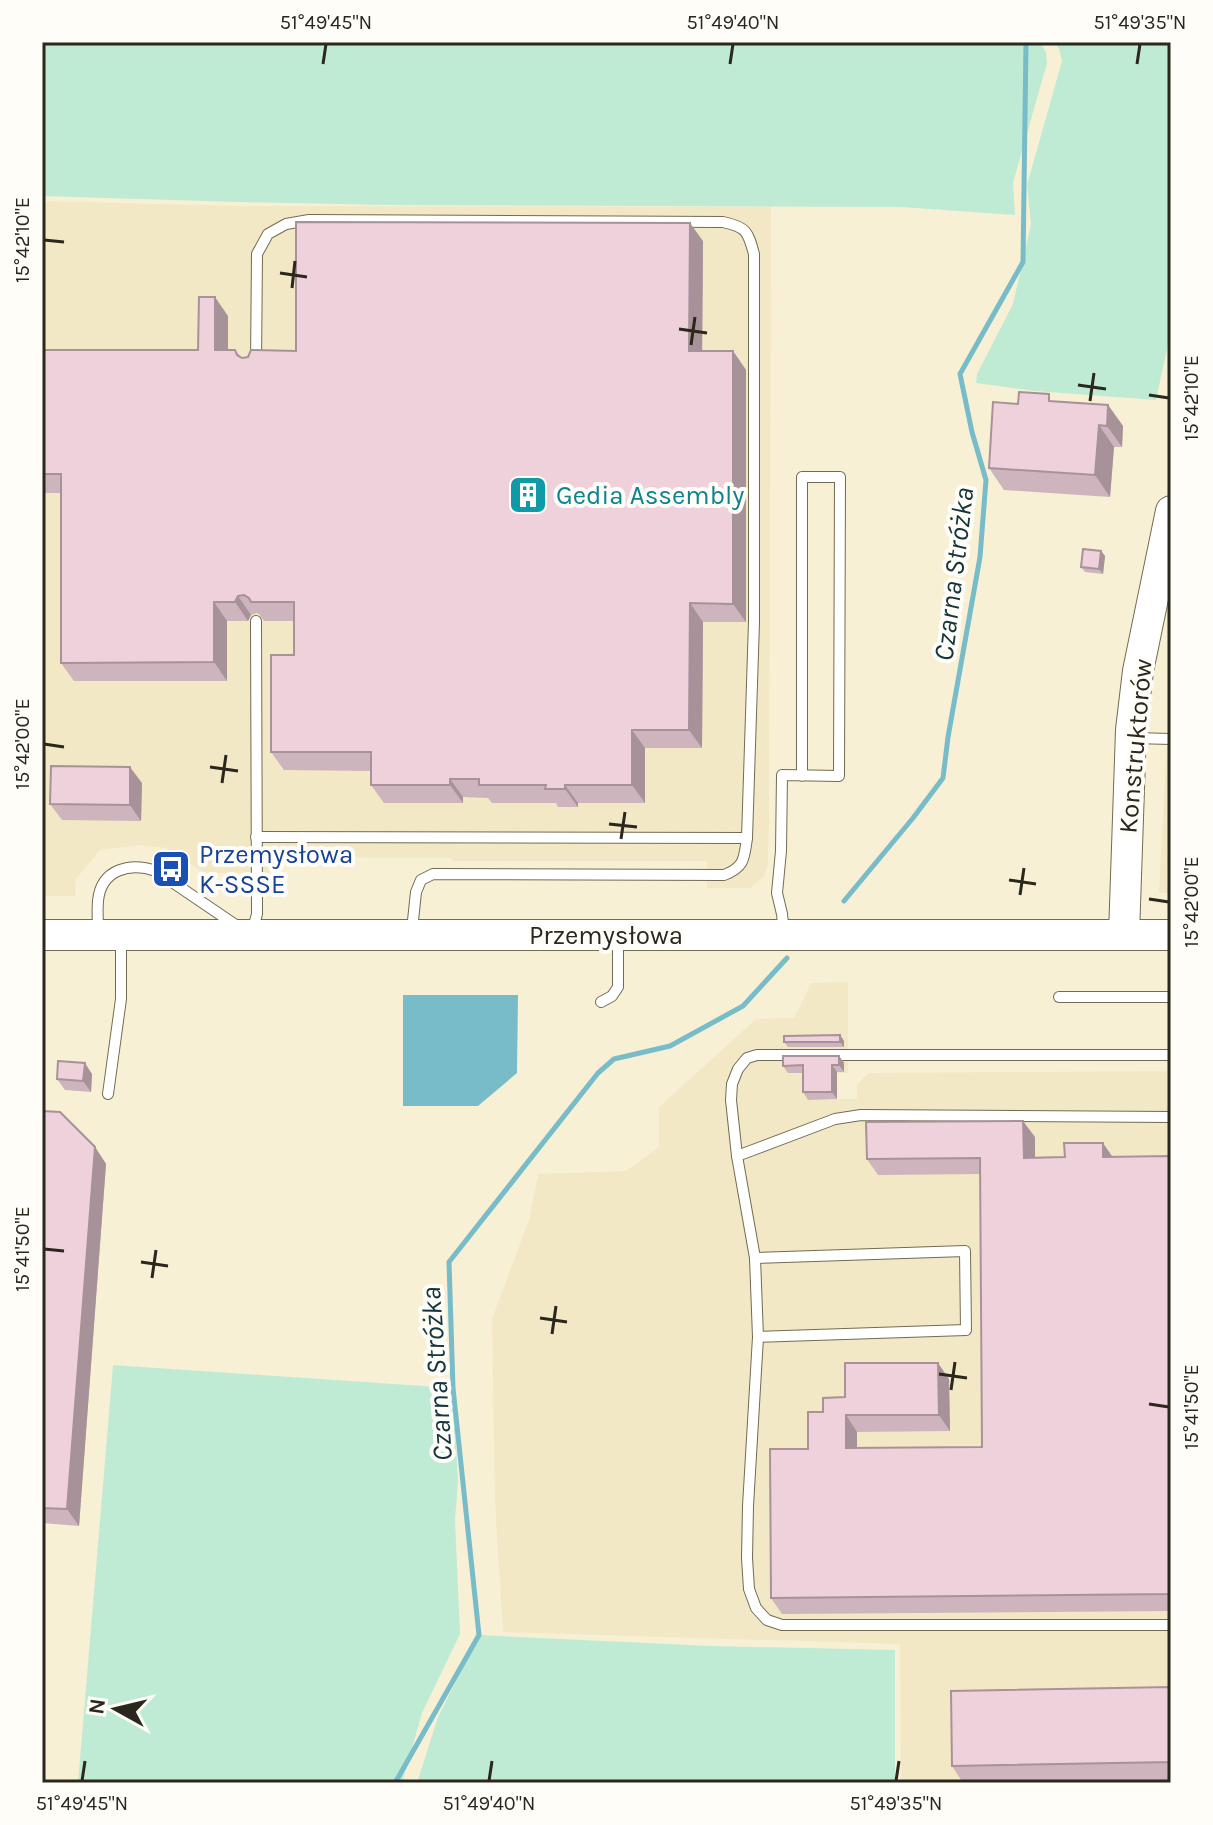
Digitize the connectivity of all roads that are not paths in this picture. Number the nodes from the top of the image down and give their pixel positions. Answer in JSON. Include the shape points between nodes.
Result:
{"nodes":[{"id":1,"x":256,"y":369,"type":"edge"},
{"id":2,"x":1171,"y":511,"type":"edge"},
{"id":3,"x":256,"y":621,"type":"dead end"},
{"id":4,"x":1131,"y":738,"type":"junction"},
{"id":5,"x":1171,"y":739,"type":"edge"},
{"id":6,"x":802,"y":776,"type":"junction"},
{"id":7,"x":256,"y":837,"type":"junction"},
{"id":8,"x":747,"y":838,"type":"junction"},
{"id":9,"x":42,"y":935,"type":"edge"},
{"id":10,"x":110,"y":935,"type":"junction"},
{"id":11,"x":251,"y":935,"type":"junction"},
{"id":12,"x":412,"y":935,"type":"junction"},
{"id":13,"x":618,"y":935,"type":"junction"},
{"id":14,"x":1124,"y":935,"type":"junction"},
{"id":15,"x":1171,"y":935,"type":"edge"},
{"id":16,"x":784,"y":936,"type":"junction"},
{"id":17,"x":1059,"y":997,"type":"dead end"},
{"id":18,"x":1171,"y":997,"type":"edge"},
{"id":19,"x":601,"y":1002,"type":"dead end"},
{"id":20,"x":1171,"y":1055,"type":"edge"},
{"id":21,"x":108,"y":1094,"type":"dead end"},
{"id":22,"x":1171,"y":1117,"type":"edge"},
{"id":23,"x":737,"y":1156,"type":"junction"},
{"id":24,"x":755,"y":1258,"type":"junction"},
{"id":25,"x":758,"y":1337,"type":"junction"},
{"id":26,"x":1171,"y":1625,"type":"edge"}],
"edges":[{"from":1,"to":8,"type":"lane","via":[[257,254],[268,234],[286,224],[723,222],[749,234],[754,254],[754,622]]},
{"from":2,"to":4,"type":"street","name":"Konstruktorów","via":[[1138,671]]},
{"from":3,"to":7,"type":"lane"},
{"from":4,"to":5,"type":"lane"},
{"from":4,"to":14,"type":"street","name":"Konstruktorów"},
{"from":6,"to":6,"type":"lane","via":[[839,776],[840,477],[802,477]]},
{"from":6,"to":16,"type":"lane","via":[[782,775],[777,893]]},
{"from":7,"to":8,"type":"lane"},
{"from":7,"to":11,"type":"lane","via":[[257,914]]},
{"from":8,"to":12,"type":"lane","via":[[744,858],[724,875],[433,874],[421,880],[416,892]]},
{"from":9,"to":10,"type":"street","name":"Przemysłowa"},
{"from":10,"to":11,"type":"street","name":"Przemysłowa"},
{"from":10,"to":11,"type":"lane","via":[[98,900],[101,889],[119,869],[144,867]]},
{"from":10,"to":21,"type":"lane","via":[[121,999]]},
{"from":11,"to":12,"type":"street","name":"Przemysłowa"},
{"from":12,"to":13,"type":"street","name":"Przemysłowa"},
{"from":13,"to":16,"type":"street","name":"Przemysłowa"},
{"from":13,"to":19,"type":"lane","via":[[618,987]]},
{"from":14,"to":15,"type":"street","name":"Przemysłowa"},
{"from":14,"to":16,"type":"street","name":"Przemysłowa"},
{"from":17,"to":18,"type":"lane"},
{"from":20,"to":23,"type":"lane","via":[[757,1055],[747,1058],[732,1084]]},
{"from":22,"to":23,"type":"lane","via":[[861,1115],[835,1119]]},
{"from":23,"to":24,"type":"lane"},
{"from":24,"to":25,"type":"lane"},
{"from":24,"to":25,"type":"lane","via":[[965,1251],[966,1330]]},
{"from":25,"to":26,"type":"lane","via":[[747,1558],[749,1589],[767,1620],[782,1625]]}]}
